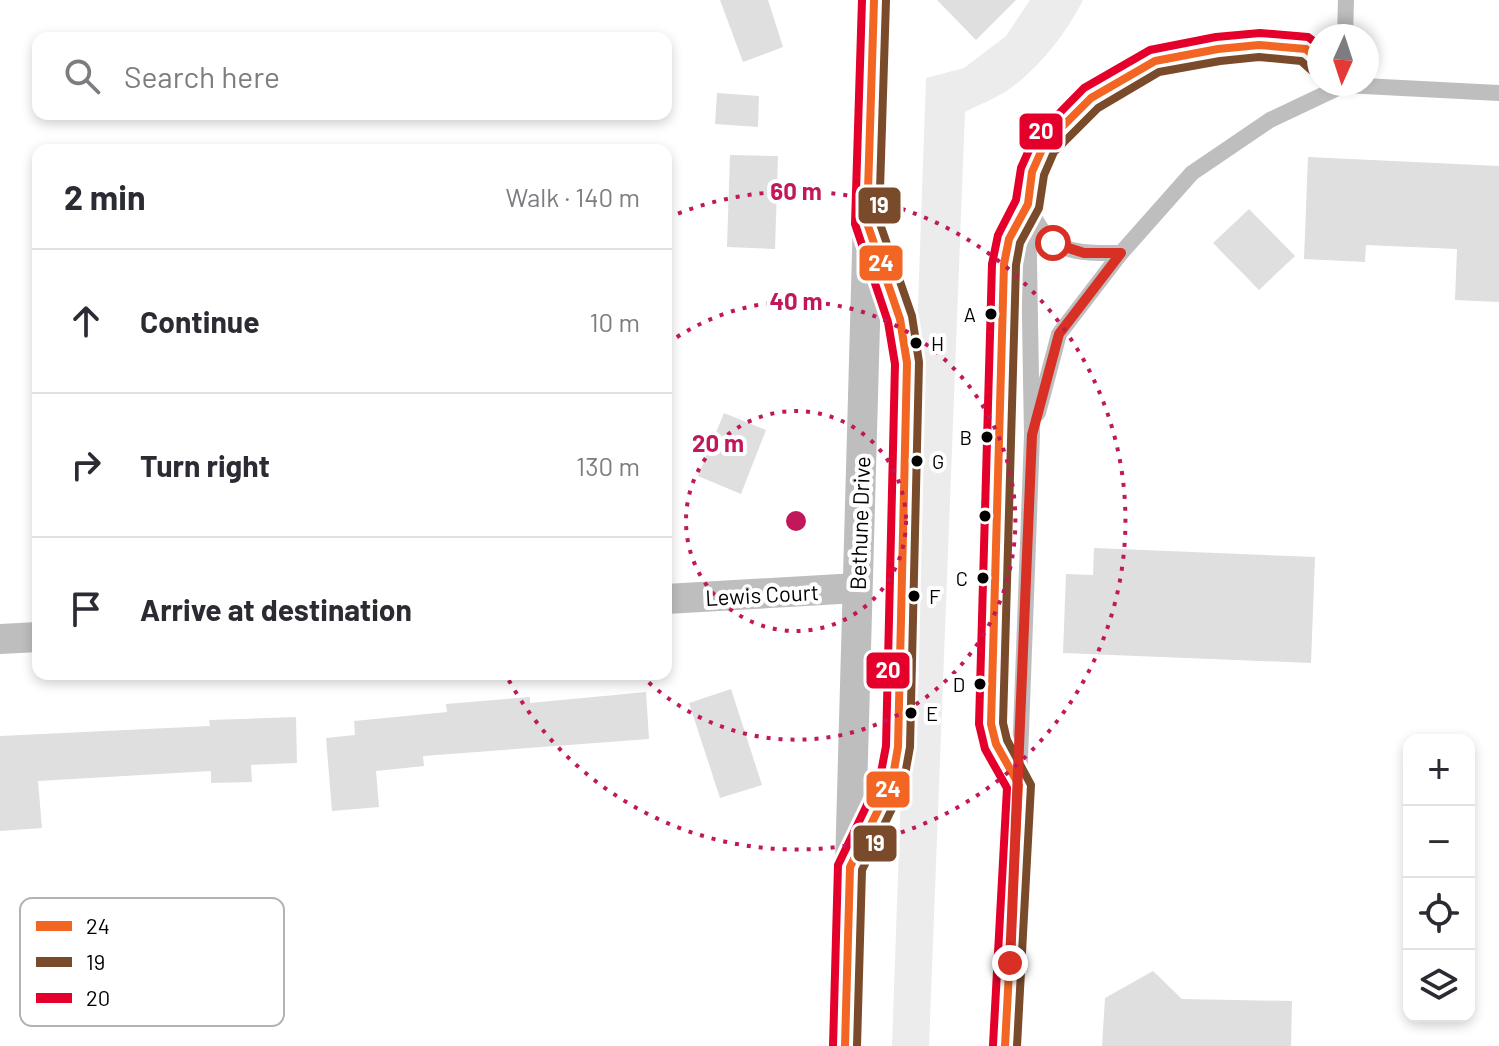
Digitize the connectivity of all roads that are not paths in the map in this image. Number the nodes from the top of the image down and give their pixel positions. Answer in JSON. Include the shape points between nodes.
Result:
{"nodes":[{"id":1,"x":874,"y":0,"type":"edge"},
{"id":2,"x":1346,"y":0,"type":"edge"},
{"id":3,"x":1345,"y":24,"type":"edge"},
{"id":4,"x":1307,"y":50,"type":"edge"},
{"id":5,"x":1379,"y":86,"type":"edge"},
{"id":6,"x":1499,"y":93,"type":"edge"},
{"id":7,"x":1319,"y":96,"type":"edge"},
{"id":8,"x":1028,"y":204,"type":"junction"},
{"id":9,"x":867,"y":223,"type":"junction"},
{"id":10,"x":1121,"y":253,"type":"junction"},
{"id":11,"x":1032,"y":435,"type":"junction"},
{"id":12,"x":857,"y":588,"type":"junction"},
{"id":13,"x":672,"y":599,"type":"edge"},
{"id":14,"x":32,"y":637,"type":"edge"},
{"id":15,"x":0,"y":639,"type":"edge"},
{"id":16,"x":1019,"y":785,"type":"junction"},
{"id":17,"x":850,"y":867,"type":"junction"},
{"id":18,"x":845,"y":1046,"type":"edge"},
{"id":19,"x":1005,"y":1046,"type":"edge"}],
"edges":[{"from":1,"to":9,"type":"street","name":"Bethune Drive"},
{"from":2,"to":3,"type":"lane"},
{"from":4,"to":8,"type":"lane","via":[[1259,45],[1155,61],[1091,98],[1044,145],[1032,172]]},
{"from":5,"to":6,"type":"lane"},
{"from":7,"to":10,"type":"lane","via":[[1270,120],[1192,173]]},
{"from":8,"to":10,"type":"lane","via":[[1039,230],[1053,243],[1084,253]]},
{"from":8,"to":11,"type":"lane"},
{"from":8,"to":16,"type":"lane","via":[[1009,239],[1004,264],[991,724]]},
{"from":9,"to":12,"type":"street","name":"Bethune Drive"},
{"from":9,"to":17,"type":"lane","via":[[900,319],[907,363],[898,747],[892,782]]},
{"from":10,"to":11,"type":"lane","via":[[1059,334]]},
{"from":11,"to":16,"type":"lane"},
{"from":12,"to":13,"type":"street","name":"Lewis Court"},
{"from":12,"to":17,"type":"street","name":"Bethune Drive"},
{"from":14,"to":15,"type":"street"},
{"from":16,"to":19,"type":"lane"},
{"from":17,"to":18,"type":"street","name":"Bethune Drive"}]}
